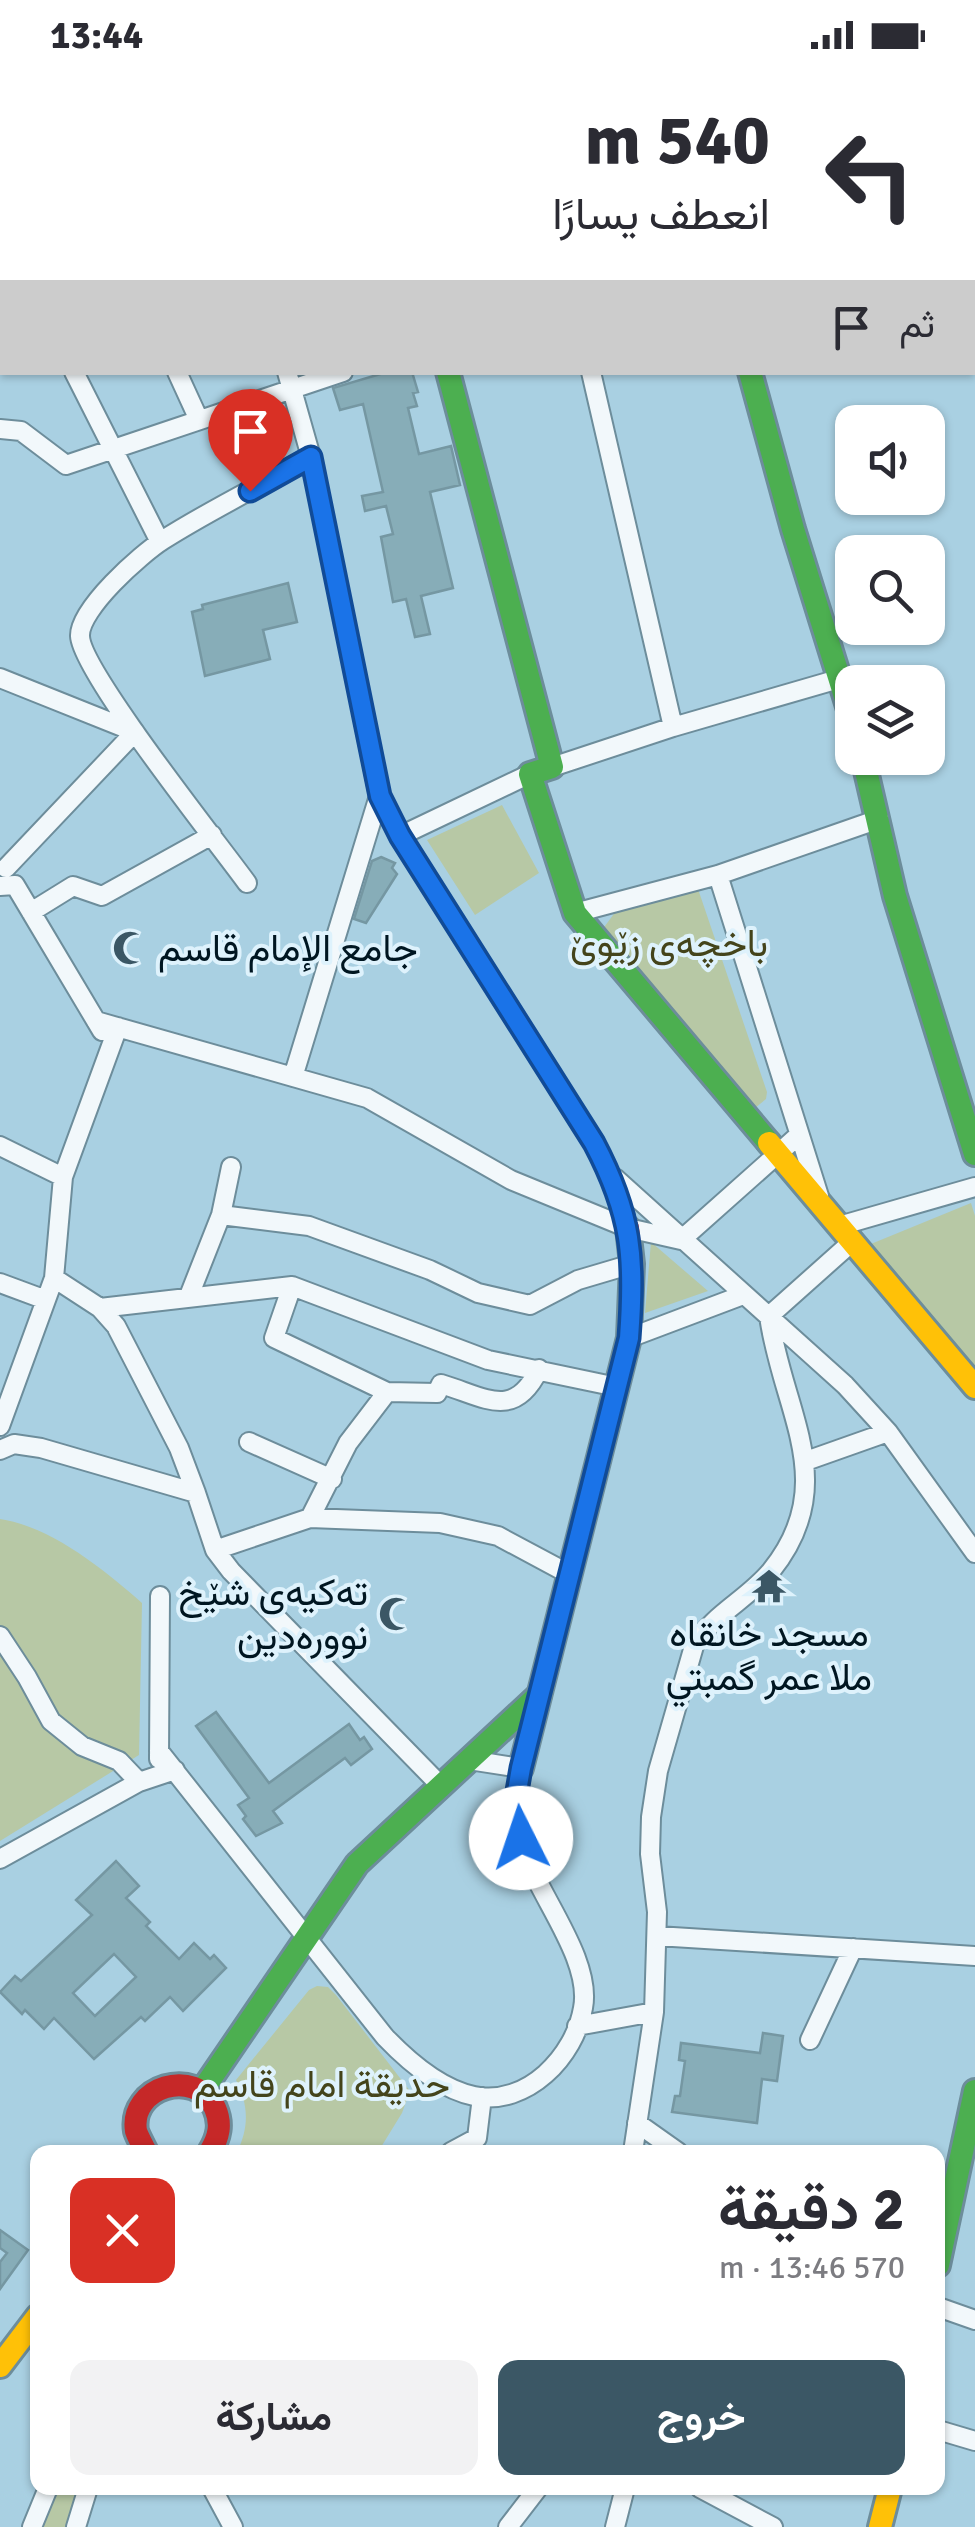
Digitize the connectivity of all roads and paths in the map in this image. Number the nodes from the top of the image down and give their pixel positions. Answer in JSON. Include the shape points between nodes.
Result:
{"nodes":[{"id":1,"x":76,"y":375,"type":"edge"},
{"id":2,"x":178,"y":375,"type":"edge"},
{"id":3,"x":322,"y":375,"type":"edge"},
{"id":4,"x":449,"y":375,"type":"edge"},
{"id":5,"x":591,"y":375,"type":"edge"},
{"id":6,"x":751,"y":375,"type":"edge"},
{"id":7,"x":289,"y":380,"type":"edge"},
{"id":8,"x":199,"y":420,"type":"junction"},
{"id":9,"x":0,"y":429,"type":"edge"},
{"id":10,"x":114,"y":450,"type":"junction"},
{"id":11,"x":311,"y":457,"type":"junction"},
{"id":12,"x":160,"y":542,"type":"junction"},
{"id":13,"x":838,"y":665,"type":"edge"},
{"id":14,"x":0,"y":678,"type":"edge"},
{"id":15,"x":835,"y":680,"type":"edge"},
{"id":16,"x":673,"y":727,"type":"junction"},
{"id":17,"x":136,"y":732,"type":"junction"},
{"id":18,"x":541,"y":770,"type":"junction"},
{"id":19,"x":867,"y":775,"type":"edge"},
{"id":20,"x":380,"y":796,"type":"junction"},
{"id":21,"x":879,"y":819,"type":"junction"},
{"id":22,"x":212,"y":834,"type":"junction"},
{"id":23,"x":400,"y":836,"type":"junction"},
{"id":24,"x":5,"y":875,"type":"edge"},
{"id":25,"x":718,"y":876,"type":"junction"},
{"id":26,"x":247,"y":883,"type":"dead end"},
{"id":27,"x":31,"y":912,"type":"junction"},
{"id":28,"x":575,"y":912,"type":"junction"},
{"id":29,"x":96,"y":1021,"type":"junction"},
{"id":30,"x":118,"y":1027,"type":"junction"},
{"id":31,"x":111,"y":1046,"type":"junction"},
{"id":32,"x":293,"y":1077,"type":"junction"},
{"id":33,"x":799,"y":1135,"type":"junction"},
{"id":34,"x":0,"y":1146,"type":"edge"},
{"id":35,"x":779,"y":1152,"type":"junction"},
{"id":36,"x":975,"y":1154,"type":"edge"},
{"id":37,"x":231,"y":1167,"type":"dead end"},
{"id":38,"x":611,"y":1175,"type":"junction"},
{"id":39,"x":64,"y":1177,"type":"junction"},
{"id":40,"x":975,"y":1187,"type":"edge"},
{"id":41,"x":821,"y":1202,"type":"junction"},
{"id":42,"x":222,"y":1215,"type":"junction"},
{"id":43,"x":628,"y":1228,"type":"junction"},
{"id":44,"x":845,"y":1234,"type":"junction"},
{"id":45,"x":681,"y":1240,"type":"junction"},
{"id":46,"x":632,"y":1264,"type":"junction"},
{"id":47,"x":54,"y":1278,"type":"junction"},
{"id":48,"x":0,"y":1283,"type":"edge"},
{"id":49,"x":292,"y":1286,"type":"junction"},
{"id":50,"x":744,"y":1295,"type":"junction"},
{"id":51,"x":190,"y":1296,"type":"junction"},
{"id":52,"x":46,"y":1300,"type":"junction"},
{"id":53,"x":100,"y":1308,"type":"junction"},
{"id":54,"x":769,"y":1316,"type":"junction"},
{"id":55,"x":629,"y":1338,"type":"junction"},
{"id":56,"x":539,"y":1369,"type":"junction"},
{"id":57,"x":974,"y":1385,"type":"edge"},
{"id":58,"x":617,"y":1387,"type":"junction"},
{"id":59,"x":387,"y":1392,"type":"junction"},
{"id":60,"x":0,"y":1426,"type":"edge"},
{"id":61,"x":888,"y":1432,"type":"junction"},
{"id":62,"x":249,"y":1442,"type":"dead end"},
{"id":63,"x":0,"y":1450,"type":"edge"},
{"id":64,"x":806,"y":1461,"type":"junction"},
{"id":65,"x":332,"y":1480,"type":"junction"},
{"id":66,"x":196,"y":1493,"type":"junction"},
{"id":67,"x":310,"y":1518,"type":"junction"},
{"id":68,"x":215,"y":1550,"type":"junction"},
{"id":69,"x":975,"y":1553,"type":"edge"},
{"id":70,"x":569,"y":1574,"type":"junction"},
{"id":71,"x":160,"y":1596,"type":"dead end"},
{"id":72,"x":0,"y":1636,"type":"edge"},
{"id":73,"x":539,"y":1695,"type":"junction"},
{"id":74,"x":469,"y":1760,"type":"junction"},
{"id":75,"x":521,"y":1768,"type":"junction"},
{"id":76,"x":167,"y":1772,"type":"junction"},
{"id":77,"x":139,"y":1782,"type":"junction"},
{"id":78,"x":440,"y":1786,"type":"junction"},
{"id":79,"x":0,"y":1859,"type":"edge"},
{"id":80,"x":307,"y":1934,"type":"junction"},
{"id":81,"x":657,"y":1936,"type":"junction"},
{"id":82,"x":853,"y":1948,"type":"junction"},
{"id":83,"x":975,"y":1956,"type":"edge"},
{"id":84,"x":654,"y":2012,"type":"junction"},
{"id":85,"x":578,"y":2026,"type":"junction"},
{"id":86,"x":810,"y":2040,"type":"dead end"},
{"id":87,"x":202,"y":2090,"type":"junction"},
{"id":88,"x":975,"y":2091,"type":"edge"},
{"id":89,"x":482,"y":2097,"type":"junction"},
{"id":90,"x":637,"y":2124,"type":"junction"},
{"id":91,"x":142,"y":2145,"type":"edge"},
{"id":92,"x":214,"y":2145,"type":"edge"},
{"id":93,"x":464,"y":2145,"type":"edge"},
{"id":94,"x":634,"y":2145,"type":"edge"},
{"id":95,"x":668,"y":2145,"type":"edge"},
{"id":96,"x":945,"y":2232,"type":"edge"},
{"id":97,"x":945,"y":2309,"type":"edge"},
{"id":98,"x":975,"y":2320,"type":"edge"},
{"id":99,"x":30,"y":2327,"type":"edge"},
{"id":100,"x":0,"y":2366,"type":"edge"},
{"id":101,"x":945,"y":2432,"type":"edge"},
{"id":102,"x":975,"y":2440,"type":"edge"},
{"id":103,"x":45,"y":2495,"type":"edge"},
{"id":104,"x":86,"y":2495,"type":"edge"},
{"id":105,"x":216,"y":2495,"type":"edge"},
{"id":106,"x":529,"y":2495,"type":"edge"},
{"id":107,"x":623,"y":2495,"type":"edge"},
{"id":108,"x":710,"y":2495,"type":"edge"},
{"id":109,"x":888,"y":2495,"type":"edge"},
{"id":110,"x":744,"y":2519,"type":"edge"},
{"id":111,"x":32,"y":2527,"type":"edge"},
{"id":112,"x":76,"y":2527,"type":"edge"},
{"id":113,"x":233,"y":2527,"type":"edge"},
{"id":114,"x":508,"y":2527,"type":"edge"},
{"id":115,"x":615,"y":2527,"type":"edge"},
{"id":116,"x":773,"y":2527,"type":"edge"},
{"id":117,"x":880,"y":2527,"type":"edge"}],
"edges":[{"from":1,"to":10,"type":"street"},
{"from":2,"to":8,"type":"street"},
{"from":3,"to":7,"type":"street"},
{"from":4,"to":18,"type":"street"},
{"from":5,"to":16,"type":"street"},
{"from":6,"to":13,"type":"street"},
{"from":7,"to":8,"type":"street"},
{"from":7,"to":11,"type":"street"},
{"from":8,"to":10,"type":"street"},
{"from":9,"to":10,"type":"street","via":[[22,432],[66,465]]},
{"from":10,"to":12,"type":"street"},
{"from":11,"to":12,"type":"street"},
{"from":11,"to":20,"type":"street"},
{"from":12,"to":17,"type":"street","via":[[92,606],[80,629],[90,663]]},
{"from":14,"to":17,"type":"street"},
{"from":15,"to":16,"type":"street"},
{"from":16,"to":18,"type":"street"},
{"from":17,"to":22,"type":"street"},
{"from":17,"to":24,"type":"street"},
{"from":18,"to":23,"type":"street"},
{"from":18,"to":28,"type":"street"},
{"from":19,"to":21,"type":"street"},
{"from":20,"to":23,"type":"street"},
{"from":20,"to":32,"type":"street"},
{"from":21,"to":25,"type":"street"},
{"from":21,"to":36,"type":"street","via":[[895,896]]},
{"from":22,"to":26,"type":"street"},
{"from":22,"to":27,"type":"street","via":[[102,896],[74,886]]},
{"from":23,"to":38,"type":"street"},
{"from":24,"to":27,"type":"street"},
{"from":25,"to":28,"type":"street"},
{"from":25,"to":33,"type":"street"},
{"from":27,"to":29,"type":"street"},
{"from":28,"to":35,"type":"street"},
{"from":29,"to":30,"type":"street"},
{"from":29,"to":31,"type":"street"},
{"from":30,"to":31,"type":"street"},
{"from":30,"to":32,"type":"street"},
{"from":31,"to":39,"type":"street"},
{"from":32,"to":43,"type":"street","via":[[367,1098],[511,1180]]},
{"from":33,"to":35,"type":"street"},
{"from":33,"to":41,"type":"street"},
{"from":34,"to":39,"type":"street"},
{"from":35,"to":41,"type":"street"},
{"from":35,"to":45,"type":"street"},
{"from":37,"to":42,"type":"street"},
{"from":38,"to":43,"type":"street"},
{"from":38,"to":45,"type":"street"},
{"from":39,"to":47,"type":"street"},
{"from":40,"to":44,"type":"street"},
{"from":41,"to":44,"type":"street"},
{"from":42,"to":46,"type":"street","via":[[309,1226],[478,1293],[530,1305],[578,1280]]},
{"from":42,"to":51,"type":"street"},
{"from":43,"to":45,"type":"street"},
{"from":43,"to":46,"type":"street"},
{"from":44,"to":54,"type":"street"},
{"from":44,"to":57,"type":"street"},
{"from":45,"to":50,"type":"street"},
{"from":46,"to":55,"type":"street"},
{"from":47,"to":52,"type":"street"},
{"from":47,"to":53,"type":"street"},
{"from":48,"to":52,"type":"street"},
{"from":49,"to":51,"type":"street"},
{"from":49,"to":56,"type":"street","via":[[488,1360]]},
{"from":49,"to":59,"type":"street","via":[[274,1338]]},
{"from":50,"to":54,"type":"street"},
{"from":50,"to":55,"type":"street"},
{"from":51,"to":53,"type":"street"},
{"from":52,"to":60,"type":"street"},
{"from":53,"to":66,"type":"street","via":[[151,1389]]},
{"from":54,"to":61,"type":"street"},
{"from":54,"to":64,"type":"street"},
{"from":55,"to":58,"type":"street"},
{"from":56,"to":58,"type":"street"},
{"from":56,"to":59,"type":"street","via":[[521,1396],[505,1402],[441,1384],[437,1393]]},
{"from":58,"to":70,"type":"street"},
{"from":59,"to":65,"type":"street","via":[[348,1443]]},
{"from":61,"to":64,"type":"street"},
{"from":61,"to":69,"type":"street"},
{"from":62,"to":65,"type":"street"},
{"from":63,"to":66,"type":"street","via":[[14,1444],[41,1448]]},
{"from":64,"to":81,"type":"street","via":[[805,1502],[790,1543],[764,1579],[706,1629],[691,1655],[652,1806]]},
{"from":65,"to":67,"type":"street"},
{"from":66,"to":68,"type":"street"},
{"from":67,"to":68,"type":"street"},
{"from":67,"to":70,"type":"street","via":[[440,1522],[498,1536]]},
{"from":68,"to":78,"type":"street"},
{"from":70,"to":73,"type":"street"},
{"from":71,"to":76,"type":"street","via":[[159,1750]]},
{"from":72,"to":77,"type":"street","via":[[50,1721],[82,1746],[119,1762]]},
{"from":73,"to":74,"type":"street"},
{"from":73,"to":75,"type":"street"},
{"from":74,"to":75,"type":"street"},
{"from":74,"to":78,"type":"street"},
{"from":75,"to":85,"type":"street","via":[[521,1838],[582,1979]]},
{"from":76,"to":77,"type":"street"},
{"from":76,"to":80,"type":"street"},
{"from":77,"to":79,"type":"street"},
{"from":78,"to":80,"type":"street","via":[[358,1864]]},
{"from":80,"to":87,"type":"street"},
{"from":80,"to":89,"type":"street","via":[[398,2051],[451,2087]]},
{"from":81,"to":82,"type":"street"},
{"from":81,"to":84,"type":"street"},
{"from":82,"to":83,"type":"street"},
{"from":82,"to":86,"type":"street"},
{"from":84,"to":85,"type":"street"},
{"from":84,"to":90,"type":"street"},
{"from":85,"to":89,"type":"street","via":[[544,2078]]},
{"from":87,"to":91,"type":"street","via":[[176,2083],[146,2098],[136,2123]]},
{"from":87,"to":92,"type":"street","via":[[219,2118]]},
{"from":88,"to":96,"type":"street"},
{"from":89,"to":93,"type":"street","via":[[476,2138]]},
{"from":90,"to":94,"type":"street"},
{"from":90,"to":95,"type":"street"},
{"from":97,"to":98,"type":"street"},
{"from":99,"to":100,"type":"street"},
{"from":101,"to":102,"type":"street"},
{"from":103,"to":111,"type":"street"},
{"from":104,"to":112,"type":"street"},
{"from":105,"to":113,"type":"street"},
{"from":106,"to":114,"type":"street"},
{"from":107,"to":115,"type":"street"},
{"from":108,"to":110,"type":"street"},
{"from":109,"to":117,"type":"street"},
{"from":110,"to":116,"type":"street"}]}
